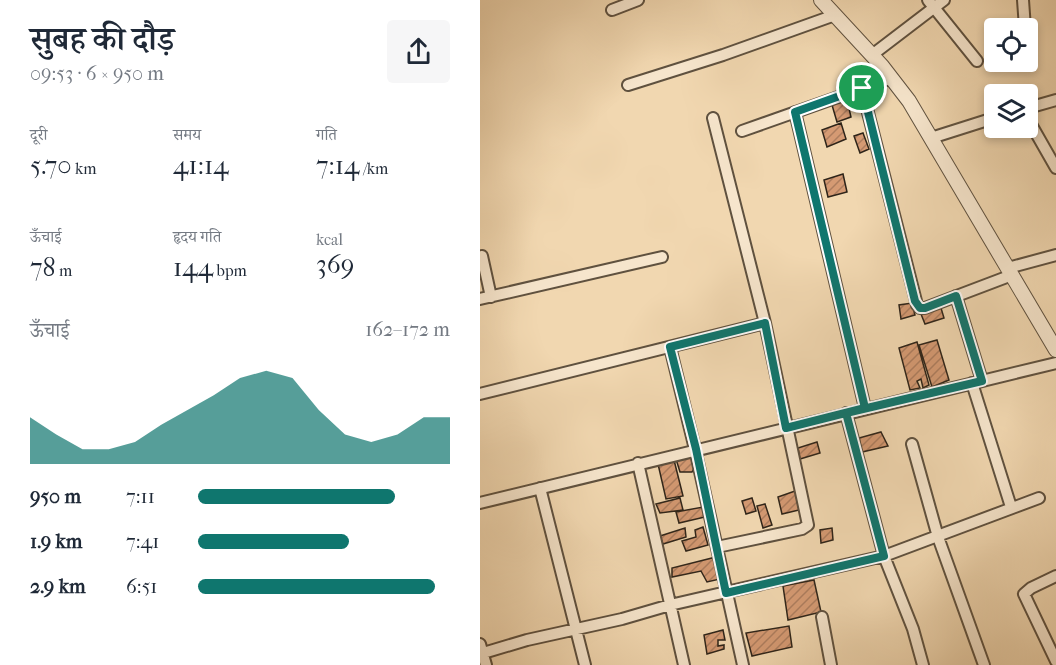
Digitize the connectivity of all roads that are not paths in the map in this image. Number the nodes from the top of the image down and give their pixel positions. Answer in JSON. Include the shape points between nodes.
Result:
{"nodes":[{"id":1,"x":638,"y":0,"type":"edge"},
{"id":2,"x":821,"y":0,"type":"edge"},
{"id":3,"x":944,"y":0,"type":"edge"},
{"id":4,"x":1023,"y":0,"type":"edge"},
{"id":5,"x":931,"y":4,"type":"edge"},
{"id":6,"x":612,"y":10,"type":"dead end"},
{"id":7,"x":835,"y":15,"type":"junction"},
{"id":8,"x":1024,"y":18,"type":"edge"},
{"id":9,"x":872,"y":55,"type":"junction"},
{"id":10,"x":977,"y":62,"type":"dead end"},
{"id":11,"x":892,"y":78,"type":"junction"},
{"id":12,"x":628,"y":85,"type":"dead end"},
{"id":13,"x":862,"y":88,"type":"junction"},
{"id":14,"x":1056,"y":100,"type":"edge"},
{"id":15,"x":1038,"y":105,"type":"edge"},
{"id":16,"x":795,"y":112,"type":"junction"},
{"id":17,"x":713,"y":117,"type":"dead end"},
{"id":18,"x":984,"y":121,"type":"edge"},
{"id":19,"x":741,"y":131,"type":"dead end"},
{"id":20,"x":1038,"y":136,"type":"edge"},
{"id":21,"x":931,"y":138,"type":"junction"},
{"id":22,"x":1056,"y":168,"type":"edge"},
{"id":23,"x":1056,"y":255,"type":"edge"},
{"id":24,"x":482,"y":256,"type":"dead end"},
{"id":25,"x":662,"y":257,"type":"dead end"},
{"id":26,"x":1010,"y":272,"type":"junction"},
{"id":27,"x":956,"y":296,"type":"junction"},
{"id":28,"x":486,"y":298,"type":"edge"},
{"id":29,"x":765,"y":323,"type":"junction"},
{"id":30,"x":670,"y":347,"type":"junction"},
{"id":31,"x":1056,"y":350,"type":"edge"},
{"id":32,"x":1056,"y":363,"type":"edge"},
{"id":33,"x":977,"y":382,"type":"junction"},
{"id":34,"x":480,"y":394,"type":"edge"},
{"id":35,"x":865,"y":408,"type":"junction"},
{"id":36,"x":846,"y":413,"type":"junction"},
{"id":37,"x":786,"y":428,"type":"junction"},
{"id":38,"x":912,"y":444,"type":"dead end"},
{"id":39,"x":696,"y":449,"type":"junction"},
{"id":40,"x":638,"y":463,"type":"junction"},
{"id":41,"x":540,"y":488,"type":"junction"},
{"id":42,"x":1039,"y":498,"type":"dead end"},
{"id":43,"x":480,"y":503,"type":"edge"},
{"id":44,"x":1011,"y":507,"type":"junction"},
{"id":45,"x":938,"y":537,"type":"junction"},
{"id":46,"x":717,"y":547,"type":"junction"},
{"id":47,"x":884,"y":556,"type":"junction"},
{"id":48,"x":1056,"y":576,"type":"edge"},
{"id":49,"x":726,"y":593,"type":"junction"},
{"id":50,"x":670,"y":605,"type":"junction"},
{"id":51,"x":822,"y":617,"type":"dead end"},
{"id":52,"x":577,"y":630,"type":"junction"},
{"id":53,"x":481,"y":650,"type":"edge"},
{"id":54,"x":1056,"y":661,"type":"edge"},
{"id":55,"x":486,"y":665,"type":"edge"},
{"id":56,"x":585,"y":665,"type":"edge"},
{"id":57,"x":684,"y":665,"type":"edge"},
{"id":58,"x":743,"y":665,"type":"edge"},
{"id":59,"x":831,"y":665,"type":"edge"},
{"id":60,"x":923,"y":665,"type":"edge"},
{"id":61,"x":984,"y":665,"type":"edge"}],
"edges":[{"from":1,"to":6,"type":"street"},
{"from":2,"to":7,"type":"street"},
{"from":3,"to":5,"type":"street"},
{"from":4,"to":8,"type":"street"},
{"from":5,"to":9,"type":"street"},
{"from":5,"to":10,"type":"street"},
{"from":7,"to":9,"type":"street"},
{"from":7,"to":12,"type":"street"},
{"from":9,"to":11,"type":"street"},
{"from":11,"to":13,"type":"street"},
{"from":11,"to":21,"type":"street"},
{"from":13,"to":16,"type":"street"},
{"from":13,"to":27,"type":"street","via":[[915,301],[925,308]]},
{"from":14,"to":15,"type":"street"},
{"from":16,"to":19,"type":"street"},
{"from":16,"to":35,"type":"street"},
{"from":17,"to":29,"type":"street"},
{"from":18,"to":21,"type":"street"},
{"from":20,"to":22,"type":"street"},
{"from":21,"to":26,"type":"street"},
{"from":23,"to":26,"type":"street"},
{"from":24,"to":28,"type":"street"},
{"from":25,"to":28,"type":"street"},
{"from":26,"to":27,"type":"street"},
{"from":26,"to":31,"type":"street"},
{"from":27,"to":33,"type":"street"},
{"from":29,"to":30,"type":"street"},
{"from":29,"to":37,"type":"street"},
{"from":30,"to":34,"type":"street"},
{"from":30,"to":39,"type":"street"},
{"from":32,"to":33,"type":"street"},
{"from":33,"to":35,"type":"street"},
{"from":33,"to":44,"type":"street"},
{"from":35,"to":36,"type":"street"},
{"from":36,"to":37,"type":"street"},
{"from":36,"to":47,"type":"street"},
{"from":37,"to":39,"type":"street"},
{"from":37,"to":46,"type":"street","via":[[808,525]]},
{"from":38,"to":45,"type":"street"},
{"from":39,"to":40,"type":"street"},
{"from":39,"to":46,"type":"street"},
{"from":40,"to":41,"type":"street"},
{"from":40,"to":50,"type":"street"},
{"from":41,"to":43,"type":"street"},
{"from":41,"to":52,"type":"street"},
{"from":42,"to":44,"type":"street"},
{"from":44,"to":45,"type":"street"},
{"from":45,"to":47,"type":"street"},
{"from":45,"to":61,"type":"street"},
{"from":46,"to":49,"type":"street"},
{"from":47,"to":49,"type":"street"},
{"from":47,"to":60,"type":"street"},
{"from":48,"to":54,"type":"street","via":[[1024,594]]},
{"from":49,"to":50,"type":"street"},
{"from":49,"to":58,"type":"street"},
{"from":50,"to":52,"type":"street"},
{"from":50,"to":57,"type":"street"},
{"from":51,"to":59,"type":"street"},
{"from":52,"to":53,"type":"street"},
{"from":52,"to":56,"type":"street"},
{"from":53,"to":55,"type":"street"}]}
